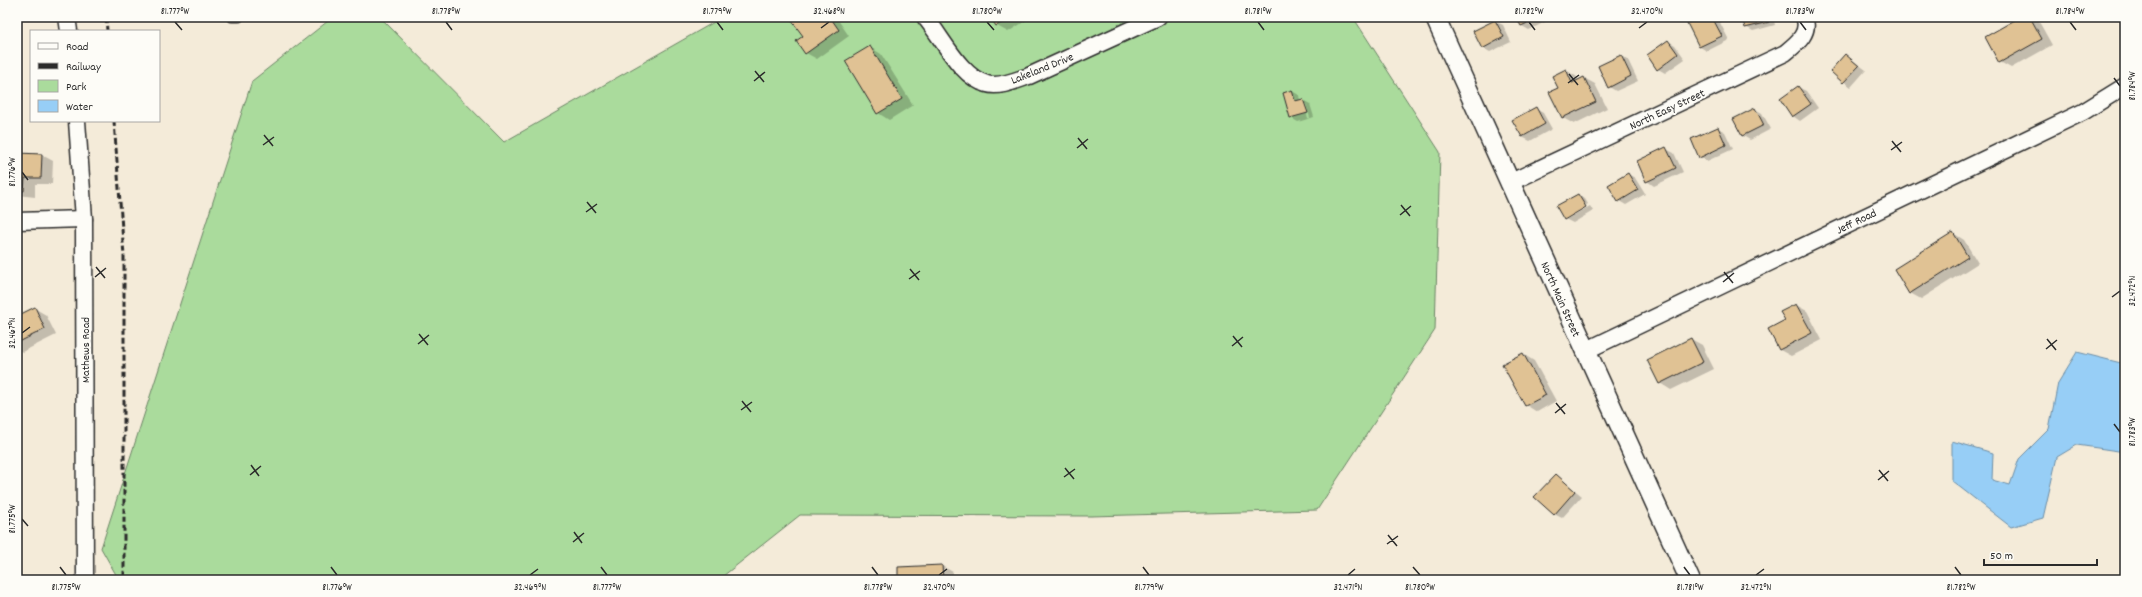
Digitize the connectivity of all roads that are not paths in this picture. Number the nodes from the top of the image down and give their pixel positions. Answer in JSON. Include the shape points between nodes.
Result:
{"nodes":[{"id":1,"x":67,"y":17,"type":"edge"},
{"id":2,"x":232,"y":17,"type":"edge"},
{"id":3,"x":240,"y":17,"type":"edge"},
{"id":4,"x":925,"y":17,"type":"edge"},
{"id":5,"x":1158,"y":17,"type":"edge"},
{"id":6,"x":1435,"y":17,"type":"edge"},
{"id":7,"x":1804,"y":17,"type":"edge"},
{"id":8,"x":69,"y":30,"type":"edge"},
{"id":9,"x":2125,"y":86,"type":"edge"},
{"id":10,"x":78,"y":122,"type":"edge"},
{"id":11,"x":1509,"y":183,"type":"junction"},
{"id":12,"x":84,"y":218,"type":"junction"},
{"id":13,"x":17,"y":221,"type":"edge"},
{"id":14,"x":1585,"y":351,"type":"junction"},
{"id":15,"x":86,"y":580,"type":"edge"},
{"id":16,"x":1690,"y":580,"type":"edge"}],
"edges":[{"from":1,"to":8,"type":"street"},
{"from":2,"to":3,"type":"lane"},
{"from":4,"to":5,"type":"street","name":"Lakeland Drive","via":[[967,74],[987,85],[1007,83],[1029,76]]},
{"from":6,"to":11,"type":"street","name":"North Main Street"},
{"from":7,"to":11,"type":"street","name":"North Easy Street","via":[[1806,22],[1803,38],[1785,53]]},
{"from":9,"to":14,"type":"street","name":"Jeff Road","via":[[2083,112]]},
{"from":10,"to":12,"type":"street","name":"Mathews Road"},
{"from":11,"to":14,"type":"street","name":"North Main Street"},
{"from":12,"to":13,"type":"street"},
{"from":12,"to":15,"type":"street","name":"Mathews Road"},
{"from":14,"to":16,"type":"street","name":"North Main Street"}]}
